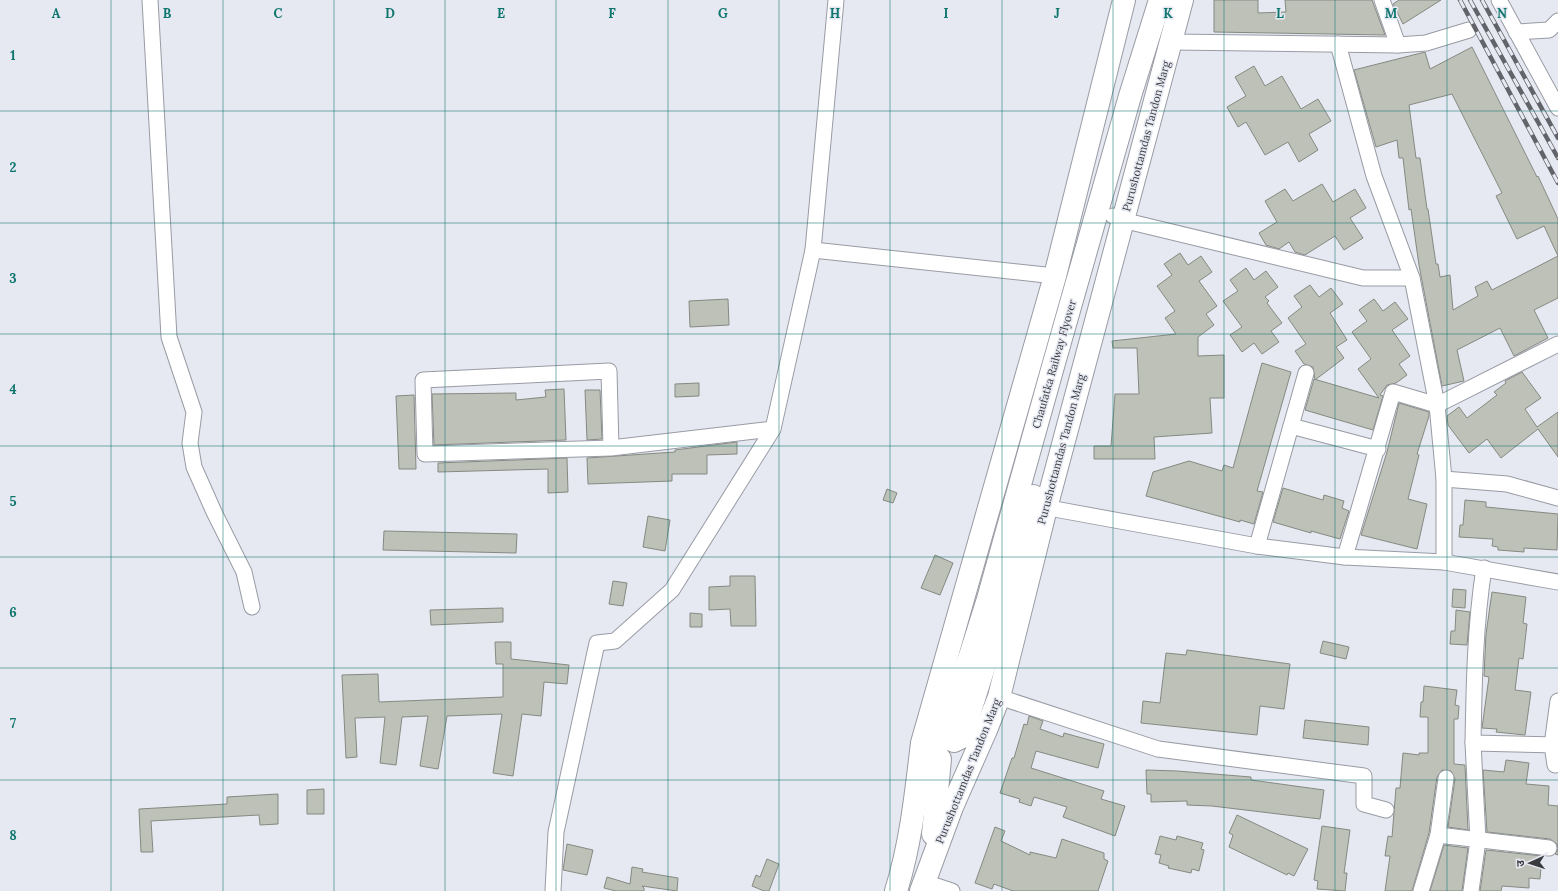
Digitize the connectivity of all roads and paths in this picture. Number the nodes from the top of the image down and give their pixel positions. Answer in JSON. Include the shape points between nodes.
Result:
{"nodes":[{"id":1,"x":150,"y":0,"type":"edge"},
{"id":2,"x":836,"y":0,"type":"edge"},
{"id":3,"x":1124,"y":0,"type":"edge"},
{"id":4,"x":1160,"y":0,"type":"edge"},
{"id":5,"x":1175,"y":0,"type":"edge"},
{"id":6,"x":1182,"y":0,"type":"edge"},
{"id":7,"x":1382,"y":0,"type":"edge"},
{"id":8,"x":1499,"y":0,"type":"edge"},
{"id":9,"x":1558,"y":21,"type":"edge"},
{"id":10,"x":1469,"y":30,"type":"dead end"},
{"id":11,"x":1516,"y":32,"type":"junction"},
{"id":12,"x":1172,"y":42,"type":"junction"},
{"id":13,"x":1338,"y":44,"type":"junction"},
{"id":14,"x":1398,"y":45,"type":"junction"},
{"id":15,"x":1558,"y":106,"type":"edge"},
{"id":16,"x":1118,"y":218,"type":"junction"},
{"id":17,"x":813,"y":250,"type":"junction"},
{"id":18,"x":1054,"y":276,"type":"junction"},
{"id":19,"x":1412,"y":278,"type":"junction"},
{"id":20,"x":1558,"y":344,"type":"edge"},
{"id":21,"x":1306,"y":372,"type":"dead end"},
{"id":22,"x":1437,"y":406,"type":"junction"},
{"id":23,"x":1291,"y":426,"type":"junction"},
{"id":24,"x":773,"y":429,"type":"junction"},
{"id":25,"x":611,"y":448,"type":"junction"},
{"id":26,"x":1378,"y":449,"type":"junction"},
{"id":27,"x":1444,"y":479,"type":"junction"},
{"id":28,"x":1558,"y":498,"type":"edge"},
{"id":29,"x":1038,"y":506,"type":"junction"},
{"id":30,"x":1257,"y":546,"type":"junction"},
{"id":31,"x":1345,"y":558,"type":"junction"},
{"id":32,"x":1444,"y":562,"type":"junction"},
{"id":33,"x":1484,"y":568,"type":"junction"},
{"id":34,"x":1558,"y":582,"type":"edge"},
{"id":35,"x":252,"y":607,"type":"dead end"},
{"id":36,"x":999,"y":697,"type":"junction"},
{"id":37,"x":1558,"y":701,"type":"edge"},
{"id":38,"x":943,"y":726,"type":"junction"},
{"id":39,"x":986,"y":730,"type":"junction"},
{"id":40,"x":1473,"y":742,"type":"junction"},
{"id":41,"x":1555,"y":745,"type":"edge"},
{"id":42,"x":938,"y":757,"type":"junction"},
{"id":43,"x":1555,"y":765,"type":"dead end"},
{"id":44,"x":1446,"y":778,"type":"dead end"},
{"id":45,"x":1386,"y":810,"type":"dead end"},
{"id":46,"x":1438,"y":835,"type":"junction"},
{"id":47,"x":1478,"y":840,"type":"junction"},
{"id":48,"x":1549,"y":848,"type":"dead end"},
{"id":49,"x":905,"y":854,"type":"junction"},
{"id":50,"x":925,"y":880,"type":"edge"},
{"id":51,"x":553,"y":891,"type":"edge"},
{"id":52,"x":896,"y":891,"type":"edge"},
{"id":53,"x":952,"y":891,"type":"edge"},
{"id":54,"x":1421,"y":891,"type":"edge"},
{"id":55,"x":1471,"y":891,"type":"edge"}],
"edges":[{"from":1,"to":35,"type":"street","via":[[168,337],[194,412],[190,443],[194,467],[244,572]]},
{"from":2,"to":17,"type":"street"},
{"from":3,"to":18,"type":"main road"},
{"from":4,"to":38,"type":"main road","name":"Chaufatka Railway Flyover","via":[[1130,96],[988,599],[970,656]]},
{"from":5,"to":16,"type":"main road"},
{"from":6,"to":12,"type":"main road","name":"Purushottamdas Tandon Marg"},
{"from":7,"to":14,"type":"street"},
{"from":8,"to":11,"type":"street"},
{"from":9,"to":11,"type":"street","via":[[1549,30]]},
{"from":10,"to":14,"type":"street","via":[[1426,43]]},
{"from":11,"to":15,"type":"street"},
{"from":12,"to":13,"type":"street"},
{"from":12,"to":16,"type":"main road","name":"Purushottamdas Tandon Marg"},
{"from":13,"to":14,"type":"street"},
{"from":13,"to":19,"type":"street","via":[[1374,176]]},
{"from":16,"to":19,"type":"street","via":[[1363,278]]},
{"from":16,"to":29,"type":"main road"},
{"from":17,"to":18,"type":"street"},
{"from":17,"to":24,"type":"street"},
{"from":18,"to":49,"type":"main road","via":[[922,744]]},
{"from":19,"to":22,"type":"street"},
{"from":20,"to":22,"type":"street"},
{"from":21,"to":23,"type":"street"},
{"from":22,"to":26,"type":"street","via":[[1393,392]]},
{"from":22,"to":27,"type":"street"},
{"from":23,"to":26,"type":"street"},
{"from":23,"to":30,"type":"street"},
{"from":24,"to":25,"type":"street"},
{"from":24,"to":51,"type":"street","via":[[672,590],[615,641],[597,643],[556,832]]},
{"from":25,"to":25,"type":"street","via":[[425,454],[423,380],[609,371]]},
{"from":26,"to":31,"type":"street"},
{"from":27,"to":28,"type":"street","via":[[1507,484]]},
{"from":27,"to":32,"type":"street"},
{"from":29,"to":30,"type":"street"},
{"from":29,"to":36,"type":"main road","name":"Purushottamdas Tandon Marg"},
{"from":29,"to":38,"type":"main road","via":[[1009,587],[962,736],[954,740],[947,739]]},
{"from":30,"to":31,"type":"street"},
{"from":31,"to":32,"type":"street"},
{"from":32,"to":33,"type":"street"},
{"from":33,"to":34,"type":"street"},
{"from":33,"to":40,"type":"street","via":[[1474,657]]},
{"from":36,"to":39,"type":"main road","name":"Purushottamdas Tandon Marg"},
{"from":36,"to":45,"type":"street","via":[[1158,749],[1364,776],[1364,804]]},
{"from":37,"to":41,"type":"street"},
{"from":38,"to":42,"type":"main road","name":"Chaufatka Railway Flyover"},
{"from":39,"to":42,"type":"main road","via":[[966,754],[949,761]]},
{"from":39,"to":50,"type":"main road","name":"Purushottamdas Tandon Marg","via":[[952,807]]},
{"from":40,"to":41,"type":"street"},
{"from":40,"to":47,"type":"street"},
{"from":41,"to":43,"type":"street"},
{"from":42,"to":49,"type":"main road"},
{"from":42,"to":50,"type":"main road"},
{"from":44,"to":46,"type":"street"},
{"from":46,"to":47,"type":"street"},
{"from":46,"to":54,"type":"street"},
{"from":47,"to":48,"type":"street"},
{"from":47,"to":55,"type":"street"},
{"from":49,"to":52,"type":"main road"},
{"from":50,"to":53,"type":"street"}]}
